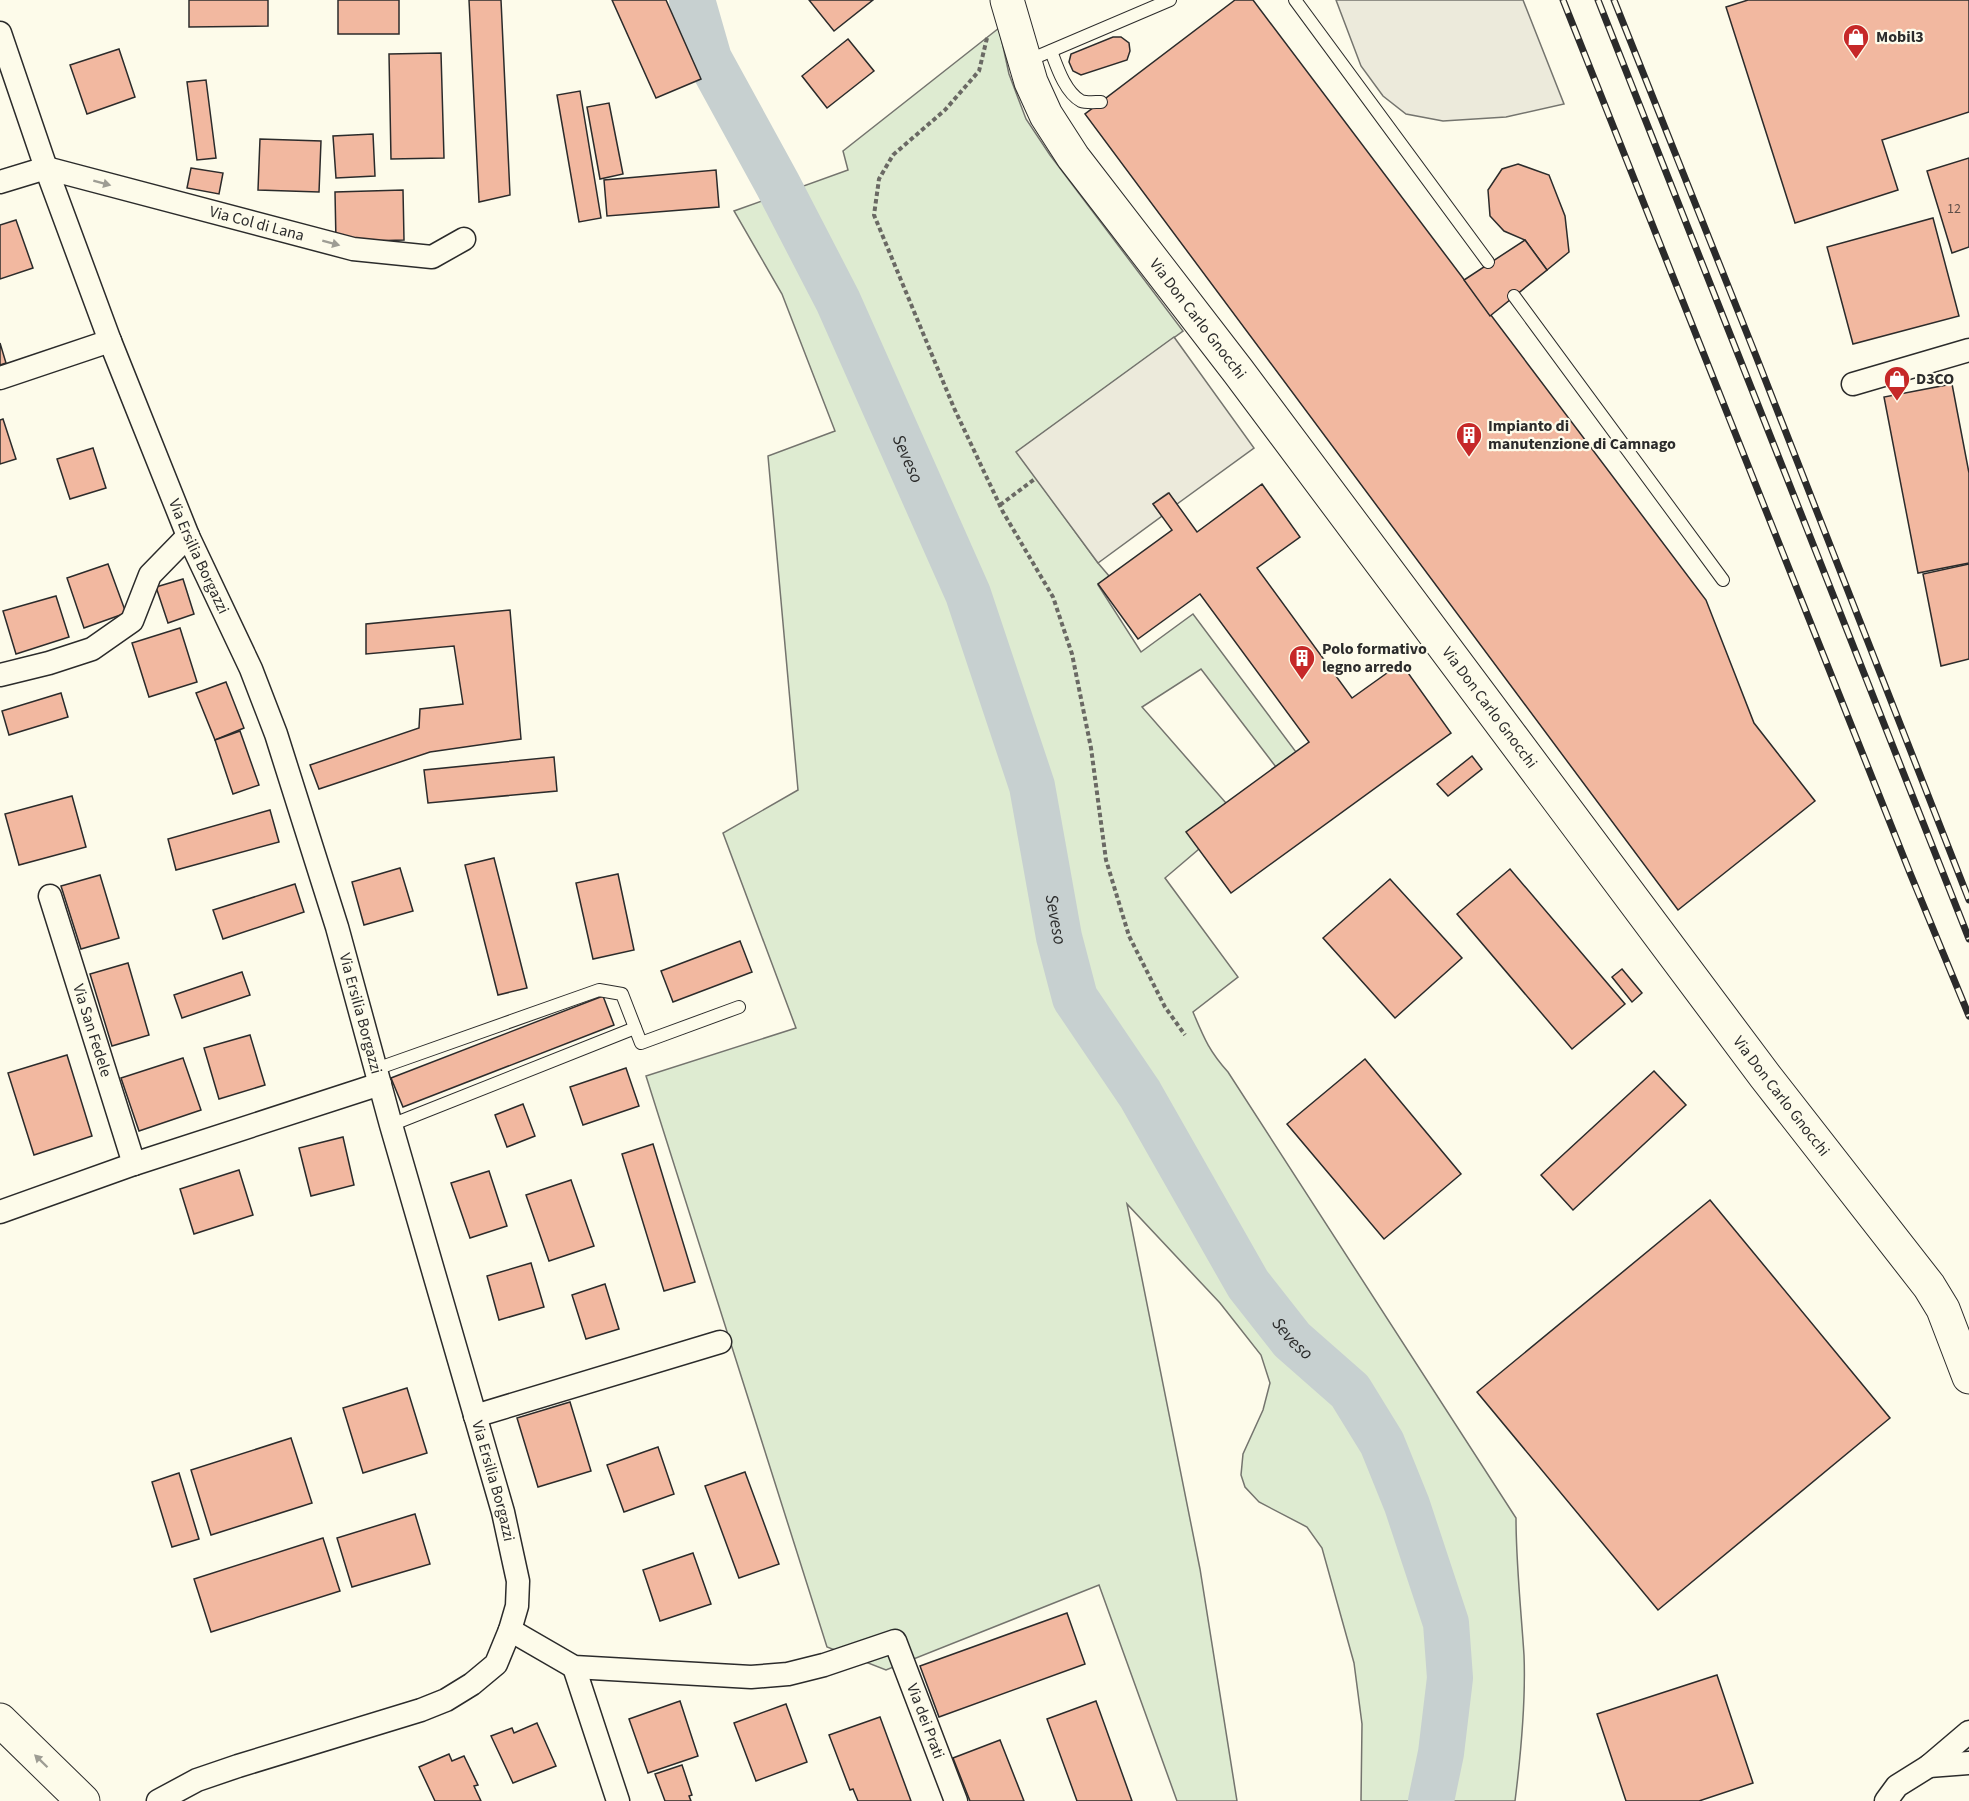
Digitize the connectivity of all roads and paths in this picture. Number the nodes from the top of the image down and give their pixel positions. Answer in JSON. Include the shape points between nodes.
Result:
{"nodes":[{"id":1,"x":1007,"y":0,"type":"edge"},
{"id":2,"x":1170,"y":0,"type":"edge"},
{"id":3,"x":1295,"y":0,"type":"edge"},
{"id":4,"x":989,"y":30,"type":"dead end"},
{"id":5,"x":0,"y":33,"type":"edge"},
{"id":6,"x":1038,"y":57,"type":"junction"},
{"id":7,"x":1101,"y":102,"type":"dead end"},
{"id":8,"x":46,"y":168,"type":"junction"},
{"id":9,"x":0,"y":182,"type":"edge"},
{"id":10,"x":464,"y":238,"type":"dead end"},
{"id":11,"x":1488,"y":262,"type":"dead end"},
{"id":12,"x":1514,"y":296,"type":"dead end"},
{"id":13,"x":110,"y":341,"type":"junction"},
{"id":14,"x":1969,"y":350,"type":"edge"},
{"id":15,"x":0,"y":378,"type":"edge"},
{"id":16,"x":1853,"y":384,"type":"dead end"},
{"id":17,"x":1036,"y":478,"type":"dead end"},
{"id":18,"x":1000,"y":505,"type":"junction"},
{"id":19,"x":188,"y":536,"type":"junction"},
{"id":20,"x":1723,"y":580,"type":"dead end"},
{"id":21,"x":0,"y":675,"type":"edge"},
{"id":22,"x":50,"y":896,"type":"dead end"},
{"id":23,"x":739,"y":1007,"type":"dead end"},
{"id":24,"x":635,"y":1028,"type":"junction"},
{"id":25,"x":1185,"y":1035,"type":"dead end"},
{"id":26,"x":378,"y":1076,"type":"junction"},
{"id":27,"x":391,"y":1125,"type":"junction"},
{"id":28,"x":134,"y":1164,"type":"junction"},
{"id":29,"x":0,"y":1212,"type":"edge"},
{"id":30,"x":720,"y":1342,"type":"dead end"},
{"id":31,"x":1969,"y":1377,"type":"edge"},
{"id":32,"x":475,"y":1416,"type":"junction"},
{"id":33,"x":510,"y":1630,"type":"junction"},
{"id":34,"x":574,"y":1667,"type":"junction"},
{"id":35,"x":0,"y":1720,"type":"edge"},
{"id":36,"x":1969,"y":1732,"type":"edge"},
{"id":37,"x":1969,"y":1763,"type":"edge"},
{"id":38,"x":1929,"y":1766,"type":"junction"},
{"id":39,"x":82,"y":1801,"type":"edge"},
{"id":40,"x":158,"y":1801,"type":"edge"},
{"id":41,"x":618,"y":1801,"type":"edge"},
{"id":42,"x":956,"y":1801,"type":"edge"},
{"id":43,"x":1886,"y":1801,"type":"edge"}],
"edges":[{"from":1,"to":6,"type":"main road","name":"Via Don Carlo Gnocchi"},
{"from":2,"to":6,"type":"lane"},
{"from":3,"to":11,"type":"lane"},
{"from":4,"to":18,"type":"path","via":[[979,71],[945,110],[893,155],[879,179],[874,215],[954,408]]},
{"from":5,"to":8,"type":"street","name":"Via Ersilia Borgazzi"},
{"from":6,"to":7,"type":"lane","via":[[1059,73],[1083,102]]},
{"from":6,"to":31,"type":"main road","name":"Via Don Carlo Gnocchi","via":[[1031,82],[1046,115],[1073,157],[1765,1076],[1929,1286],[1943,1309]]},
{"from":8,"to":9,"type":"street"},
{"from":8,"to":10,"type":"street","name":"Via Col di Lana","one_way":true,"via":[[353,249],[432,257]]},
{"from":8,"to":13,"type":"street","name":"Via Ersilia Borgazzi"},
{"from":12,"to":20,"type":"lane"},
{"from":13,"to":15,"type":"street"},
{"from":13,"to":19,"type":"street","name":"Via Ersilia Borgazzi"},
{"from":14,"to":16,"type":"street"},
{"from":17,"to":18,"type":"path"},
{"from":18,"to":25,"type":"path","via":[[1053,597],[1072,654],[1091,748],[1106,860],[1129,936],[1165,1007]]},
{"from":19,"to":21,"type":"street","via":[[150,575],[132,621],[92,649]]},
{"from":19,"to":26,"type":"street","name":"Via Ersilia Borgazzi","via":[[251,669],[276,734],[334,916]]},
{"from":22,"to":28,"type":"street","name":"Via San Fedele"},
{"from":23,"to":24,"type":"lane","via":[[641,1043]]},
{"from":24,"to":26,"type":"lane","via":[[622,994],[599,990]]},
{"from":24,"to":27,"type":"lane"},
{"from":26,"to":27,"type":"street","name":"Via Ersilia Borgazzi"},
{"from":26,"to":28,"type":"street"},
{"from":27,"to":32,"type":"street","name":"Via Ersilia Borgazzi"},
{"from":28,"to":29,"type":"street"},
{"from":30,"to":32,"type":"street"},
{"from":32,"to":33,"type":"street","name":"Via Ersilia Borgazzi","via":[[518,1581],[517,1606]]},
{"from":33,"to":34,"type":"street"},
{"from":33,"to":40,"type":"street","name":"Via Ersilia Borgazzi","via":[[496,1664],[446,1700],[197,1780]]},
{"from":34,"to":41,"type":"street"},
{"from":34,"to":42,"type":"street","name":"Via dei Prati","via":[[751,1677],[788,1674],[895,1641]]},
{"from":39,"to":35,"type":"main road","one_way":true},
{"from":36,"to":38,"type":"street"},
{"from":37,"to":38,"type":"street"},
{"from":38,"to":43,"type":"street","via":[[1897,1786]]}]}
